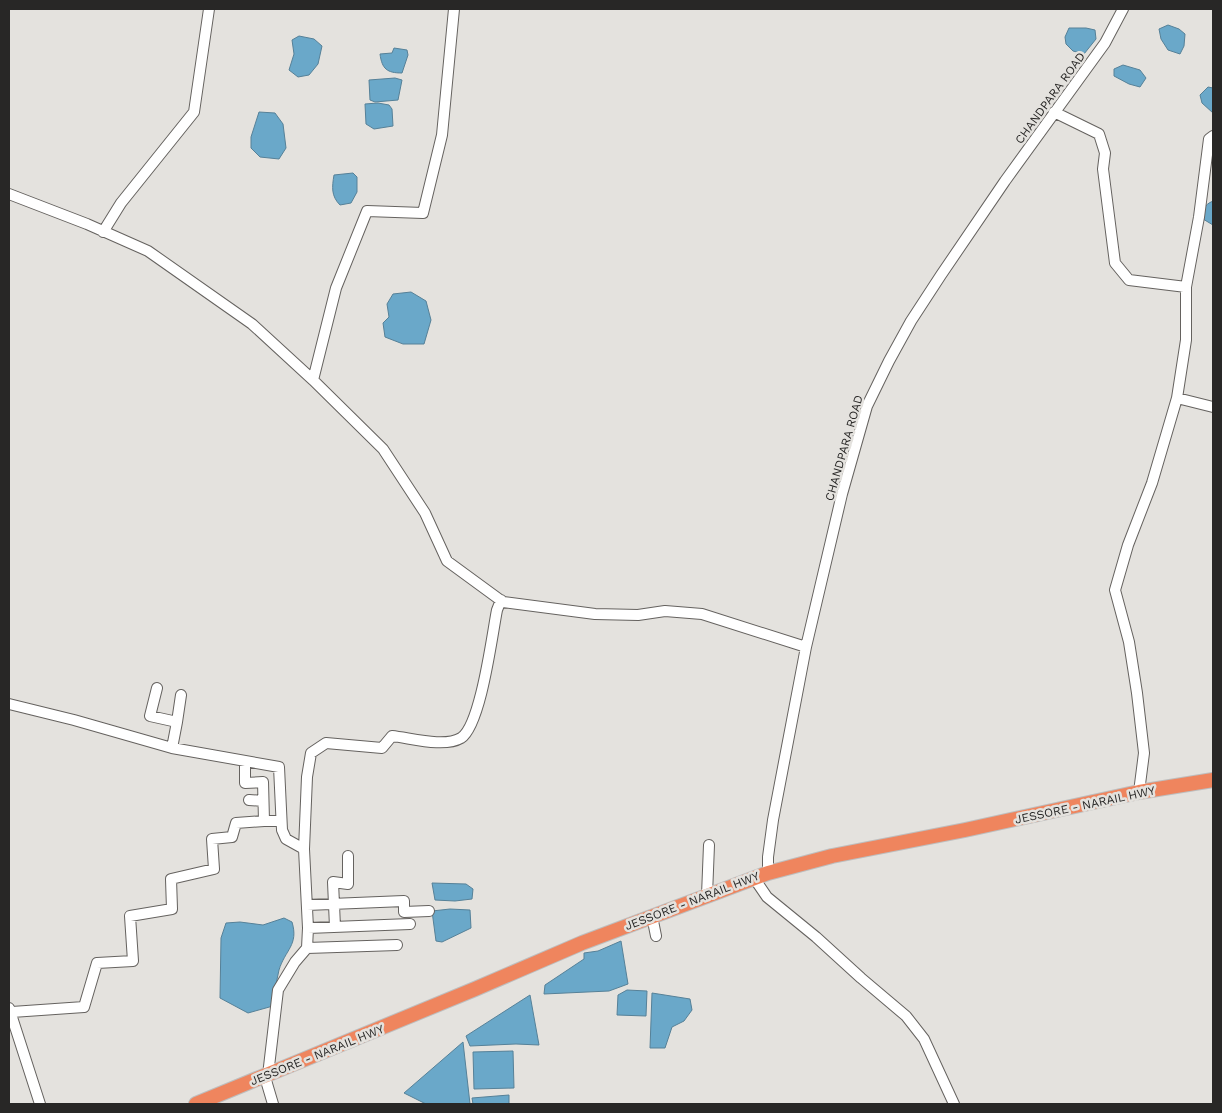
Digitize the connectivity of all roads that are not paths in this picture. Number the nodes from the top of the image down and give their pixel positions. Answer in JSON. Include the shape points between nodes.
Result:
{"nodes":[{"id":1,"x":208,"y":9,"type":"edge"},
{"id":2,"x":454,"y":9,"type":"edge"},
{"id":3,"x":1124,"y":9,"type":"edge"},
{"id":4,"x":1054,"y":112,"type":"junction"},
{"id":5,"x":1213,"y":136,"type":"edge"},
{"id":6,"x":9,"y":194,"type":"edge"},
{"id":7,"x":103,"y":232,"type":"junction"},
{"id":8,"x":1186,"y":287,"type":"junction"},
{"id":9,"x":313,"y":380,"type":"junction"},
{"id":10,"x":1177,"y":398,"type":"junction"},
{"id":11,"x":1213,"y":407,"type":"edge"},
{"id":12,"x":501,"y":600,"type":"junction"},
{"id":13,"x":806,"y":648,"type":"junction"},
{"id":14,"x":157,"y":688,"type":"dead end"},
{"id":15,"x":181,"y":695,"type":"dead end"},
{"id":16,"x":9,"y":704,"type":"edge"},
{"id":17,"x":177,"y":722,"type":"junction"},
{"id":18,"x":172,"y":748,"type":"junction"},
{"id":19,"x":245,"y":763,"type":"dead end"},
{"id":20,"x":1213,"y":780,"type":"edge"},
{"id":21,"x":1138,"y":792,"type":"junction"},
{"id":22,"x":249,"y":800,"type":"dead end"},
{"id":23,"x":263,"y":801,"type":"junction"},
{"id":24,"x":280,"y":820,"type":"dead end"},
{"id":25,"x":264,"y":821,"type":"junction"},
{"id":26,"x":709,"y":845,"type":"dead end"},
{"id":27,"x":304,"y":849,"type":"junction"},
{"id":28,"x":348,"y":856,"type":"dead end"},
{"id":29,"x":768,"y":873,"type":"junction"},
{"id":30,"x":754,"y":878,"type":"junction"},
{"id":31,"x":348,"y":884,"type":"junction"},
{"id":32,"x":706,"y":895,"type":"junction"},
{"id":33,"x":349,"y":903,"type":"junction"},
{"id":34,"x":334,"y":904,"type":"junction"},
{"id":35,"x":307,"y":905,"type":"junction"},
{"id":36,"x":429,"y":911,"type":"dead end"},
{"id":37,"x":652,"y":916,"type":"junction"},
{"id":38,"x":410,"y":924,"type":"dead end"},
{"id":39,"x":335,"y":927,"type":"junction"},
{"id":40,"x":308,"y":928,"type":"junction"},
{"id":41,"x":656,"y":936,"type":"dead end"},
{"id":42,"x":397,"y":945,"type":"dead end"},
{"id":43,"x":306,"y":948,"type":"junction"},
{"id":44,"x":10,"y":1010,"type":"edge"},
{"id":45,"x":266,"y":1076,"type":"junction"},
{"id":46,"x":40,"y":1104,"type":"edge"},
{"id":47,"x":196,"y":1104,"type":"edge"},
{"id":48,"x":273,"y":1104,"type":"edge"},
{"id":49,"x":954,"y":1104,"type":"edge"}],
"edges":[{"from":1,"to":7,"type":"street","via":[[194,112],[121,203]]},
{"from":2,"to":9,"type":"street","via":[[442,135],[423,213],[367,211],[336,288]]},
{"from":3,"to":4,"type":"street","name":"CHANDPARA ROAD","via":[[1105,43]]},
{"from":4,"to":8,"type":"street","via":[[1099,134],[1105,153],[1103,169],[1115,262],[1128,280]]},
{"from":4,"to":13,"type":"street","name":"CHANDPARA ROAD","via":[[911,321],[867,406],[842,494]]},
{"from":5,"to":8,"type":"street","via":[[1209,139]]},
{"from":6,"to":7,"type":"street"},
{"from":7,"to":9,"type":"street","via":[[148,251],[252,324]]},
{"from":8,"to":10,"type":"street","via":[[1186,340]]},
{"from":9,"to":12,"type":"street","via":[[383,449],[425,512],[447,561]]},
{"from":10,"to":11,"type":"street"},
{"from":10,"to":21,"type":"street","via":[[1115,590],[1128,642],[1144,753]]},
{"from":12,"to":13,"type":"street","via":[[595,614],[638,615],[665,611],[702,614]]},
{"from":12,"to":27,"type":"street","via":[[470,729],[460,739],[441,743],[392,736],[382,748],[326,743],[311,753]]},
{"from":13,"to":29,"type":"street","name":"CHANDPARA ROAD","via":[[773,820]]},
{"from":14,"to":17,"type":"street","via":[[150,716]]},
{"from":15,"to":17,"type":"street"},
{"from":16,"to":18,"type":"street"},
{"from":17,"to":18,"type":"street"},
{"from":18,"to":27,"type":"street","via":[[279,767],[282,830],[286,839]]},
{"from":19,"to":23,"type":"street","via":[[244,783],[263,782]]},
{"from":20,"to":21,"type":"highway","name":"JESSORE - NARAIL HWY"},
{"from":21,"to":29,"type":"highway","name":"JESSORE - NARAIL HWY","via":[[832,856]]},
{"from":22,"to":23,"type":"street"},
{"from":23,"to":25,"type":"street"},
{"from":24,"to":25,"type":"street"},
{"from":25,"to":44,"type":"street","via":[[236,822],[232,837],[212,840],[214,869],[171,879],[172,909],[130,916],[133,962],[97,963],[84,1007]]},
{"from":26,"to":32,"type":"street"},
{"from":27,"to":35,"type":"street"},
{"from":28,"to":31,"type":"street"},
{"from":29,"to":30,"type":"highway","name":"JESSORE - NARAIL HWY"},
{"from":30,"to":32,"type":"highway","name":"JESSORE - NARAIL HWY"},
{"from":30,"to":49,"type":"street","via":[[767,897],[906,1016],[924,1040]]},
{"from":31,"to":33,"type":"street"},
{"from":31,"to":34,"type":"street","via":[[333,882]]},
{"from":32,"to":37,"type":"highway","name":"JESSORE - NARAIL HWY"},
{"from":33,"to":34,"type":"street"},
{"from":33,"to":36,"type":"street","via":[[404,900],[404,912]]},
{"from":34,"to":35,"type":"street"},
{"from":34,"to":39,"type":"street"},
{"from":35,"to":40,"type":"street"},
{"from":37,"to":41,"type":"street"},
{"from":37,"to":45,"type":"highway","name":"JESSORE - NARAIL HWY"},
{"from":38,"to":39,"type":"street"},
{"from":39,"to":40,"type":"street"},
{"from":40,"to":43,"type":"street"},
{"from":42,"to":43,"type":"street"},
{"from":43,"to":45,"type":"street","via":[[278,990]]},
{"from":44,"to":46,"type":"street"},
{"from":45,"to":47,"type":"highway","name":"JESSORE - NARAIL HWY"},
{"from":45,"to":48,"type":"street"}]}
